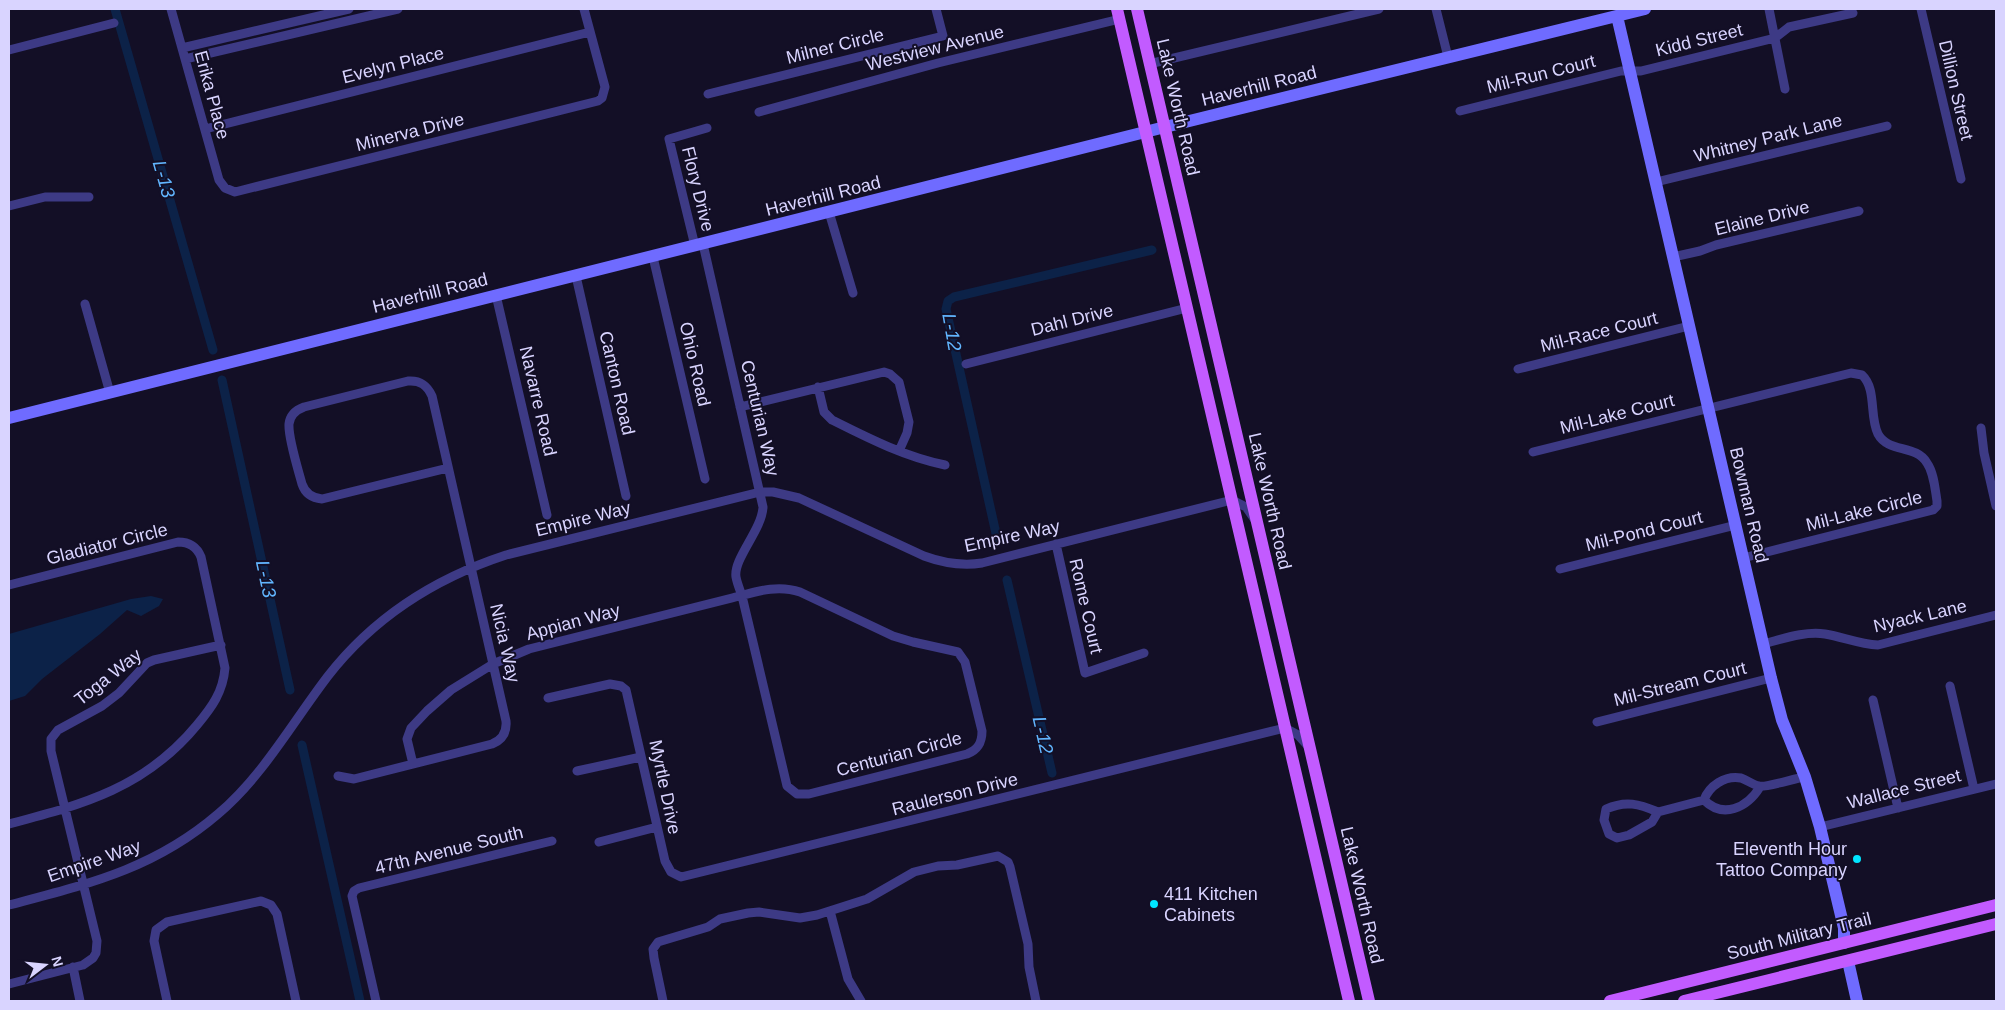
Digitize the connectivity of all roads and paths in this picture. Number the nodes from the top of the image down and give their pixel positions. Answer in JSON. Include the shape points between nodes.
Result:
{"nodes":[{"id":1,"x":171,"y":9,"type":"edge"},
{"id":2,"x":349,"y":9,"type":"edge"},
{"id":3,"x":355,"y":9,"type":"edge"},
{"id":4,"x":364,"y":9,"type":"edge"},
{"id":5,"x":398,"y":9,"type":"edge"},
{"id":6,"x":584,"y":9,"type":"edge"},
{"id":7,"x":936,"y":9,"type":"edge"},
{"id":8,"x":1137,"y":9,"type":"edge"},
{"id":9,"x":1379,"y":9,"type":"edge"},
{"id":10,"x":1436,"y":9,"type":"edge"},
{"id":11,"x":1645,"y":9,"type":"edge"},
{"id":12,"x":1769,"y":9,"type":"edge"},
{"id":13,"x":1921,"y":9,"type":"edge"},
{"id":14,"x":1853,"y":13,"type":"dead end"},
{"id":15,"x":1118,"y":14,"type":"edge"},
{"id":16,"x":1617,"y":16,"type":"junction"},
{"id":17,"x":360,"y":18,"type":"junction"},
{"id":18,"x":114,"y":23,"type":"dead end"},
{"id":19,"x":590,"y":32,"type":"junction"},
{"id":20,"x":1775,"y":38,"type":"junction"},
{"id":21,"x":182,"y":48,"type":"junction"},
{"id":22,"x":9,"y":50,"type":"edge"},
{"id":23,"x":1448,"y":57,"type":"junction"},
{"id":24,"x":185,"y":60,"type":"junction"},
{"id":25,"x":1149,"y":64,"type":"junction"},
{"id":26,"x":1630,"y":71,"type":"junction"},
{"id":27,"x":1785,"y":89,"type":"dead end"},
{"id":28,"x":708,"y":94,"type":"dead end"},
{"id":29,"x":1460,"y":111,"type":"dead end"},
{"id":30,"x":759,"y":112,"type":"dead end"},
{"id":31,"x":1887,"y":126,"type":"dead end"},
{"id":32,"x":1165,"y":127,"type":"junction"},
{"id":33,"x":707,"y":128,"type":"dead end"},
{"id":34,"x":204,"y":129,"type":"junction"},
{"id":35,"x":1147,"y":132,"type":"junction"},
{"id":36,"x":1961,"y":179,"type":"dead end"},
{"id":37,"x":1656,"y":182,"type":"junction"},
{"id":38,"x":225,"y":188,"type":"joint"},
{"id":39,"x":89,"y":197,"type":"dead end"},
{"id":40,"x":9,"y":206,"type":"edge"},
{"id":41,"x":1859,"y":211,"type":"dead end"},
{"id":42,"x":829,"y":212,"type":"junction"},
{"id":43,"x":699,"y":245,"type":"junction"},
{"id":44,"x":653,"y":257,"type":"junction"},
{"id":45,"x":1673,"y":257,"type":"junction"},
{"id":46,"x":576,"y":276,"type":"junction"},
{"id":47,"x":853,"y":293,"type":"dead end"},
{"id":48,"x":496,"y":295,"type":"junction"},
{"id":49,"x":85,"y":304,"type":"dead end"},
{"id":50,"x":1187,"y":308,"type":"junction"},
{"id":51,"x":1689,"y":326,"type":"junction"},
{"id":52,"x":966,"y":364,"type":"dead end"},
{"id":53,"x":1518,"y":369,"type":"dead end"},
{"id":54,"x":818,"y":388,"type":"junction"},
{"id":55,"x":110,"y":393,"type":"junction"},
{"id":56,"x":740,"y":407,"type":"junction"},
{"id":57,"x":1708,"y":408,"type":"junction"},
{"id":58,"x":9,"y":418,"type":"edge"},
{"id":59,"x":1981,"y":428,"type":"dead end"},
{"id":60,"x":899,"y":451,"type":"junction"},
{"id":61,"x":1533,"y":452,"type":"dead end"},
{"id":62,"x":945,"y":465,"type":"dead end"},
{"id":63,"x":448,"y":468,"type":"junction"},
{"id":64,"x":705,"y":479,"type":"dead end"},
{"id":65,"x":760,"y":492,"type":"junction"},
{"id":66,"x":626,"y":496,"type":"dead end"},
{"id":67,"x":1232,"y":500,"type":"junction"},
{"id":68,"x":1996,"y":506,"type":"edge"},
{"id":69,"x":548,"y":515,"type":"dead end"},
{"id":70,"x":1258,"y":524,"type":"junction"},
{"id":71,"x":1736,"y":525,"type":"junction"},
{"id":72,"x":1056,"y":544,"type":"junction"},
{"id":73,"x":1743,"y":558,"type":"junction"},
{"id":74,"x":471,"y":567,"type":"junction"},
{"id":75,"x":1560,"y":569,"type":"dead end"},
{"id":76,"x":9,"y":586,"type":"edge"},
{"id":77,"x":742,"y":596,"type":"junction"},
{"id":78,"x":1996,"y":615,"type":"edge"},
{"id":79,"x":1763,"y":644,"type":"junction"},
{"id":80,"x":221,"y":645,"type":"junction"},
{"id":81,"x":1144,"y":653,"type":"dead end"},
{"id":82,"x":493,"y":664,"type":"junction"},
{"id":83,"x":1772,"y":678,"type":"junction"},
{"id":84,"x":1950,"y":686,"type":"dead end"},
{"id":85,"x":548,"y":698,"type":"dead end"},
{"id":86,"x":1873,"y":700,"type":"dead end"},
{"id":87,"x":1597,"y":722,"type":"dead end"},
{"id":88,"x":1285,"y":728,"type":"junction"},
{"id":89,"x":1309,"y":748,"type":"junction"},
{"id":90,"x":642,"y":757,"type":"junction"},
{"id":91,"x":413,"y":764,"type":"junction"},
{"id":92,"x":577,"y":771,"type":"dead end"},
{"id":93,"x":338,"y":776,"type":"dead end"},
{"id":94,"x":1805,"y":776,"type":"junction"},
{"id":95,"x":1996,"y":784,"type":"edge"},
{"id":96,"x":1760,"y":787,"type":"junction"},
{"id":97,"x":1974,"y":789,"type":"junction"},
{"id":98,"x":1704,"y":800,"type":"junction"},
{"id":99,"x":1898,"y":808,"type":"junction"},
{"id":100,"x":65,"y":809,"type":"junction"},
{"id":101,"x":1658,"y":812,"type":"junction"},
{"id":102,"x":9,"y":824,"type":"edge"},
{"id":103,"x":657,"y":827,"type":"junction"},
{"id":104,"x":1820,"y":827,"type":"junction"},
{"id":105,"x":552,"y":841,"type":"dead end"},
{"id":106,"x":599,"y":842,"type":"dead end"},
{"id":107,"x":689,"y":876,"type":"joint"},
{"id":108,"x":84,"y":885,"type":"junction"},
{"id":109,"x":9,"y":905,"type":"edge"},
{"id":110,"x":1996,"y":905,"type":"edge"},
{"id":111,"x":830,"y":911,"type":"junction"},
{"id":112,"x":1941,"y":919,"type":"junction"},
{"id":113,"x":1996,"y":924,"type":"edge"},
{"id":114,"x":1844,"y":943,"type":"junction"},
{"id":115,"x":1848,"y":961,"type":"junction"},
{"id":116,"x":72,"y":967,"type":"junction"},
{"id":117,"x":1722,"y":973,"type":"junction"},
{"id":118,"x":9,"y":984,"type":"edge"},
{"id":119,"x":1739,"y":988,"type":"junction"},
{"id":120,"x":80,"y":1001,"type":"edge"},
{"id":121,"x":167,"y":1001,"type":"edge"},
{"id":122,"x":296,"y":1001,"type":"edge"},
{"id":123,"x":376,"y":1001,"type":"edge"},
{"id":124,"x":664,"y":1001,"type":"edge"},
{"id":125,"x":861,"y":1001,"type":"edge"},
{"id":126,"x":1036,"y":1001,"type":"edge"},
{"id":127,"x":1349,"y":1001,"type":"edge"},
{"id":128,"x":1369,"y":1001,"type":"edge"},
{"id":129,"x":1610,"y":1001,"type":"edge"},
{"id":130,"x":1634,"y":1001,"type":"edge"},
{"id":131,"x":1690,"y":1001,"type":"edge"},
{"id":132,"x":1857,"y":1001,"type":"edge"}],
"edges":[{"from":1,"to":21,"type":"street","name":"Erika Place"},
{"from":2,"to":21,"type":"street"},
{"from":3,"to":17,"type":"street"},
{"from":4,"to":17,"type":"street"},
{"from":5,"to":17,"type":"street"},
{"from":6,"to":19,"type":"street"},
{"from":7,"to":28,"type":"street","name":"Milner Circle","via":[[943,36]]},
{"from":8,"to":25,"type":"main road","name":"Lake Worth Road"},
{"from":9,"to":25,"type":"street"},
{"from":10,"to":23,"type":"street"},
{"from":11,"to":16,"type":"street","name":"Haverhill Road"},
{"from":12,"to":20,"type":"street"},
{"from":13,"to":36,"type":"street","name":"Dillion Street"},
{"from":14,"to":20,"type":"street","name":"Kidd Street","via":[[1789,27]]},
{"from":15,"to":30,"type":"street","name":"Westview Avenue"},
{"from":15,"to":35,"type":"main road","name":"Lake Worth Road"},
{"from":16,"to":23,"type":"street","name":"Haverhill Road"},
{"from":16,"to":26,"type":"street","name":"Bowman Road"},
{"from":17,"to":24,"type":"street"},
{"from":18,"to":22,"type":"street"},
{"from":19,"to":34,"type":"street","name":"Evelyn Place"},
{"from":19,"to":38,"type":"street","name":"Minerva Drive","via":[[605,87],[602,98],[593,103],[235,192]]},
{"from":20,"to":26,"type":"street","name":"Kidd Street"},
{"from":20,"to":27,"type":"street"},
{"from":21,"to":24,"type":"street","name":"Erika Place"},
{"from":23,"to":32,"type":"street","name":"Haverhill Road"},
{"from":24,"to":34,"type":"street","name":"Erika Place"},
{"from":25,"to":32,"type":"main road","name":"Lake Worth Road"},
{"from":26,"to":29,"type":"street","name":"Mil-Run Court"},
{"from":26,"to":37,"type":"street","name":"Bowman Road"},
{"from":31,"to":37,"type":"street","name":"Whitney Park Lane"},
{"from":32,"to":35,"type":"street","name":"Haverhill Road"},
{"from":32,"to":70,"type":"main road","name":"Lake Worth Road"},
{"from":33,"to":43,"type":"street","name":"Flory Drive","via":[[669,139]]},
{"from":34,"to":38,"type":"street","name":"Erika Place","via":[[218,180]]},
{"from":35,"to":42,"type":"street","name":"Haverhill Road"},
{"from":35,"to":50,"type":"main road","name":"Lake Worth Road"},
{"from":37,"to":45,"type":"street","name":"Bowman Road"},
{"from":39,"to":40,"type":"street","via":[[45,197]]},
{"from":41,"to":45,"type":"street","name":"Elaine Drive"},
{"from":42,"to":43,"type":"street","name":"Haverhill Road"},
{"from":42,"to":47,"type":"street"},
{"from":43,"to":44,"type":"street","name":"Haverhill Road"},
{"from":43,"to":56,"type":"street","name":"Centurian Way"},
{"from":44,"to":46,"type":"street","name":"Haverhill Road"},
{"from":44,"to":64,"type":"street","name":"Ohio Road"},
{"from":45,"to":51,"type":"street","name":"Bowman Road"},
{"from":46,"to":48,"type":"street","name":"Haverhill Road"},
{"from":46,"to":66,"type":"street","name":"Canton Road"},
{"from":48,"to":55,"type":"street","name":"Haverhill Road"},
{"from":48,"to":69,"type":"street","name":"Navarre Road"},
{"from":49,"to":55,"type":"street"},
{"from":50,"to":52,"type":"street","name":"Dahl Drive"},
{"from":50,"to":67,"type":"main road","name":"Lake Worth Road"},
{"from":51,"to":53,"type":"street","name":"Mil-Race Court"},
{"from":51,"to":57,"type":"street","name":"Bowman Road"},
{"from":54,"to":56,"type":"street"},
{"from":54,"to":60,"type":"street","via":[[824,412],[832,420]]},
{"from":54,"to":60,"type":"street","via":[[877,373],[895,377],[909,422]]},
{"from":55,"to":58,"type":"street","name":"Haverhill Road"},
{"from":56,"to":65,"type":"street","name":"Centurian Way"},
{"from":57,"to":61,"type":"street","name":"Mil-Lake Court"},
{"from":57,"to":71,"type":"street","name":"Bowman Road"},
{"from":57,"to":73,"type":"street","name":"Mil-Lake Circle","via":[[1857,372],[1869,384],[1880,438],[1889,445],[1920,455],[1927,463],[1934,484],[1937,506],[1933,510]]},
{"from":59,"to":68,"type":"street"},
{"from":60,"to":62,"type":"street"},
{"from":63,"to":63,"type":"street","name":"Nicia Way","via":[[322,499],[311,496],[302,484],[289,424],[298,410],[408,381],[420,382],[429,389]]},
{"from":63,"to":74,"type":"street","name":"Nicia Way"},
{"from":65,"to":72,"type":"street","name":"Empire Way","via":[[799,498],[924,556],[949,563],[982,563]]},
{"from":65,"to":74,"type":"street","name":"Empire Way","via":[[506,555]]},
{"from":65,"to":77,"type":"street","name":"Centurian Way","via":[[761,519],[736,571]]},
{"from":67,"to":70,"type":"street","via":[[1246,507]]},
{"from":67,"to":72,"type":"street","name":"Empire Way"},
{"from":67,"to":88,"type":"main road","name":"Lake Worth Road"},
{"from":70,"to":89,"type":"main road","name":"Lake Worth Road"},
{"from":71,"to":73,"type":"street","name":"Bowman Road"},
{"from":71,"to":75,"type":"street","name":"Mil-Pond Court"},
{"from":72,"to":81,"type":"street","name":"Rome Court","via":[[1085,672]]},
{"from":73,"to":79,"type":"street","name":"Bowman Road"},
{"from":74,"to":82,"type":"street","name":"Nicia Way"},
{"from":74,"to":108,"type":"street","name":"Empire Way","via":[[425,590],[365,636],[329,676],[254,778],[218,814],[155,857]]},
{"from":76,"to":80,"type":"street","name":"Gladiator Circle","via":[[184,542],[195,547],[201,557]]},
{"from":77,"to":77,"type":"street","name":"Centurian Circle","via":[[785,781],[792,791],[809,794],[967,754],[977,748],[982,731],[965,662],[958,652],[894,636],[794,590],[774,588]]},
{"from":77,"to":82,"type":"street","name":"Appian Way","via":[[529,650]]},
{"from":78,"to":79,"type":"street","name":"Nyack Lane","via":[[1878,645],[1824,634],[1804,634]]},
{"from":79,"to":83,"type":"street","name":"Bowman Road"},
{"from":80,"to":100,"type":"street","name":"Gladiator Circle","via":[[225,668],[222,687],[217,699],[192,731],[141,774],[102,796]]},
{"from":80,"to":100,"type":"street","name":"Toga Way","via":[[154,660],[102,706],[54,734],[50,751]]},
{"from":82,"to":91,"type":"street","name":"Appian Way","via":[[445,695],[411,728],[407,739]]},
{"from":82,"to":91,"type":"street","name":"Nicia Way","via":[[506,721],[502,738],[492,744]]},
{"from":83,"to":87,"type":"street","name":"Mil-Stream Court"},
{"from":83,"to":94,"type":"street","name":"Bowman Road","via":[[1782,720]]},
{"from":84,"to":97,"type":"street"},
{"from":85,"to":90,"type":"street","name":"Myrtle Drive","via":[[610,684],[621,686],[626,690]]},
{"from":86,"to":99,"type":"street"},
{"from":88,"to":89,"type":"street","via":[[1298,735]]},
{"from":88,"to":107,"type":"street","name":"Raulerson Drive"},
{"from":88,"to":127,"type":"main road","name":"Lake Worth Road"},
{"from":89,"to":128,"type":"main road","name":"Lake Worth Road"},
{"from":90,"to":92,"type":"street"},
{"from":90,"to":103,"type":"street","name":"Myrtle Drive"},
{"from":91,"to":93,"type":"street","name":"Nicia Way","via":[[354,779]]},
{"from":94,"to":96,"type":"street"},
{"from":94,"to":104,"type":"street","name":"Bowman Road"},
{"from":95,"to":97,"type":"street","name":"Wallace Street"},
{"from":96,"to":98,"type":"street","via":[[1741,778],[1728,779],[1707,790]]},
{"from":96,"to":98,"type":"street","via":[[1745,805],[1732,810],[1721,810]]},
{"from":97,"to":99,"type":"street","name":"Wallace Street"},
{"from":98,"to":101,"type":"street"},
{"from":99,"to":104,"type":"street","name":"Wallace Street"},
{"from":100,"to":102,"type":"street","name":"Gladiator Circle"},
{"from":100,"to":108,"type":"street","name":"Toga Way"},
{"from":101,"to":101,"type":"street","via":[[1645,805],[1622,804],[1606,810],[1604,820],[1609,834],[1617,838],[1641,830],[1652,822]]},
{"from":103,"to":106,"type":"street"},
{"from":103,"to":107,"type":"street","name":"Myrtle Drive","via":[[667,867],[675,875]]},
{"from":104,"to":114,"type":"street","name":"Bowman Road","via":[[1844,928]]},
{"from":105,"to":123,"type":"street","name":"47th Avenue South","via":[[354,891],[352,896]]},
{"from":108,"to":109,"type":"street","name":"Empire Way"},
{"from":108,"to":116,"type":"street","name":"Toga Way","via":[[98,947],[89,962]]},
{"from":110,"to":112,"type":"main road","name":"South Military Trail"},
{"from":111,"to":124,"type":"street","via":[[800,918],[748,913],[720,919],[708,927],[658,942],[653,949]]},
{"from":111,"to":125,"type":"street","via":[[848,979]]},
{"from":111,"to":126,"type":"street","via":[[868,899],[914,872],[992,857],[1003,858],[1010,867],[1028,944]]},
{"from":112,"to":114,"type":"main road","name":"South Military Trail"},
{"from":112,"to":115,"type":"main road","via":[[1930,926],[1857,945],[1849,954]]},
{"from":113,"to":115,"type":"main road","name":"South Military Trail"},
{"from":114,"to":117,"type":"main road","name":"South Military Trail"},
{"from":114,"to":119,"type":"main road","via":[[1828,956],[1748,976]]},
{"from":115,"to":119,"type":"main road","name":"South Military Trail"},
{"from":115,"to":132,"type":"street"},
{"from":116,"to":118,"type":"street","name":"Toga Way"},
{"from":116,"to":120,"type":"street"},
{"from":117,"to":129,"type":"main road","name":"South Military Trail"},
{"from":117,"to":130,"type":"main road","via":[[1717,980]]},
{"from":119,"to":131,"type":"main road","name":"South Military Trail"},
{"from":121,"to":122,"type":"street","via":[[154,941],[156,930],[162,924],[261,901],[271,905],[277,914]]}]}
